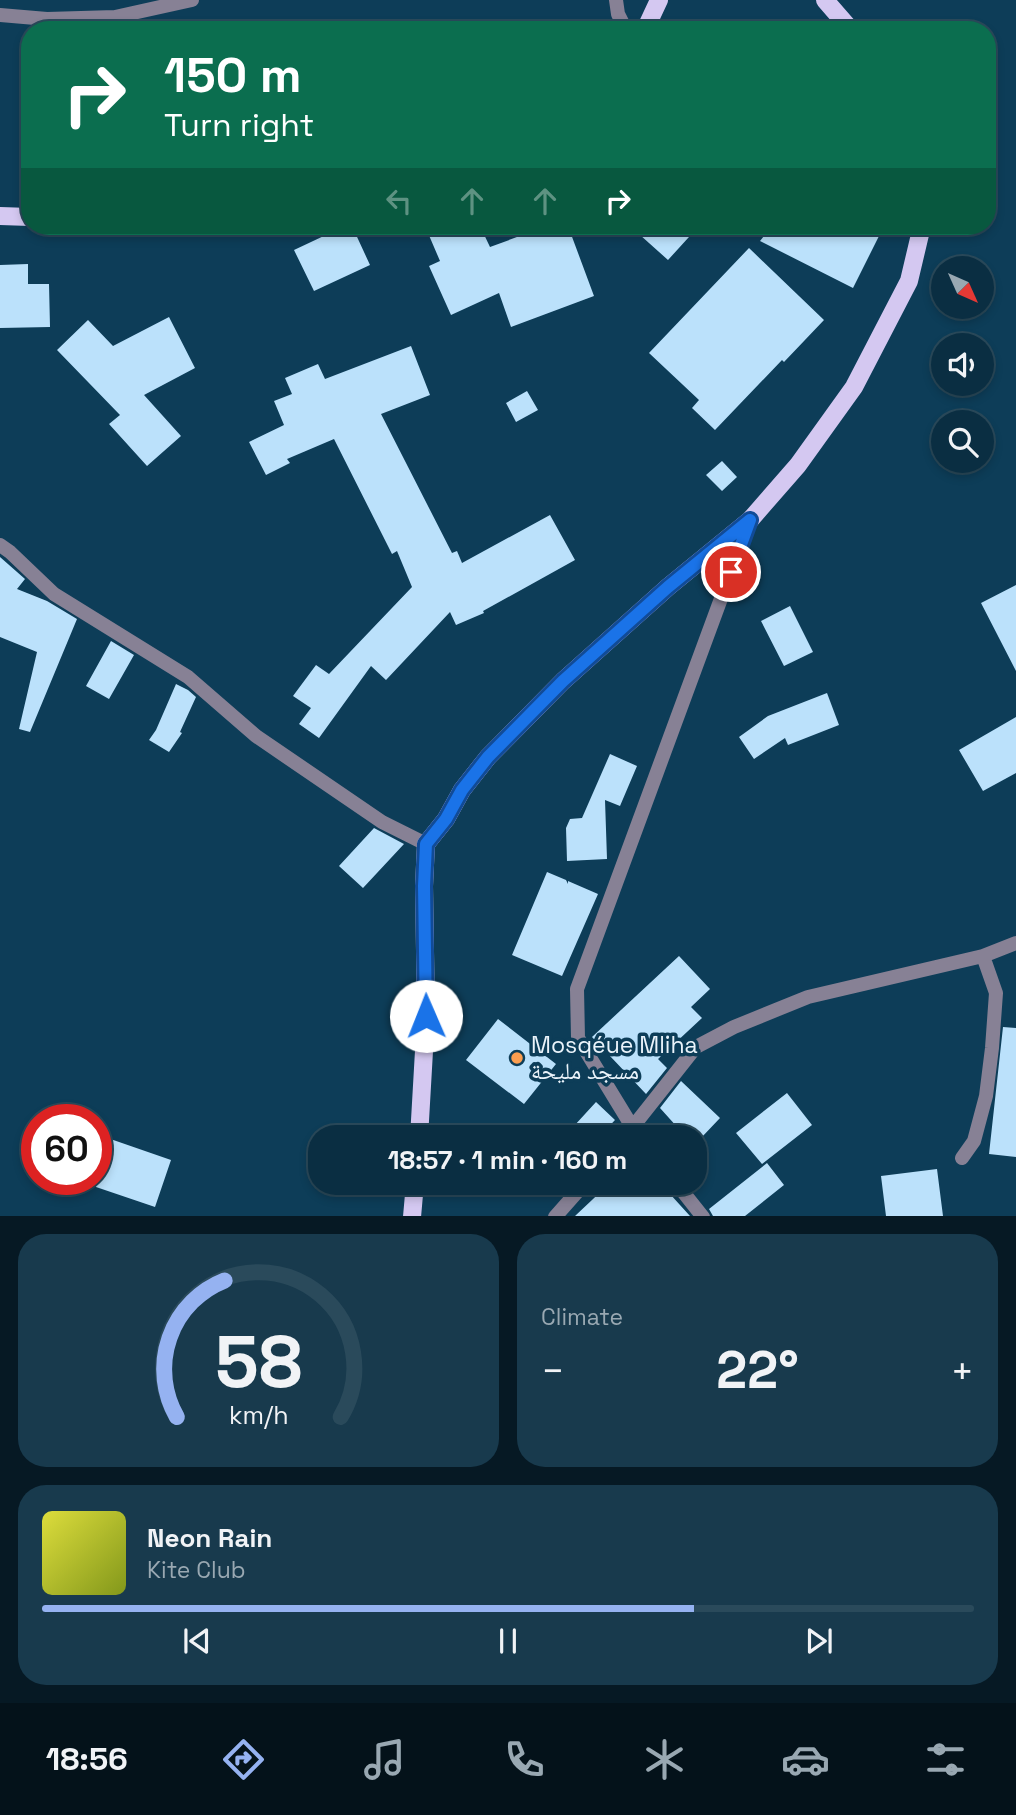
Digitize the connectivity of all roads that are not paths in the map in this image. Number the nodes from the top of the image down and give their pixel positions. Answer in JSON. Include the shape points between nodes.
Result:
{"nodes":[{"id":1,"x":192,"y":0,"type":"edge"},
{"id":2,"x":616,"y":0,"type":"edge"},
{"id":3,"x":659,"y":0,"type":"edge"},
{"id":4,"x":825,"y":0,"type":"edge"},
{"id":5,"x":0,"y":15,"type":"edge"},
{"id":6,"x":622,"y":21,"type":"edge"},
{"id":7,"x":649,"y":21,"type":"edge"},
{"id":8,"x":843,"y":21,"type":"edge"},
{"id":9,"x":0,"y":216,"type":"edge"},
{"id":10,"x":21,"y":217,"type":"edge"},
{"id":11,"x":920,"y":235,"type":"edge"},
{"id":12,"x":750,"y":520,"type":"junction"},
{"id":13,"x":0,"y":545,"type":"edge"},
{"id":14,"x":426,"y":844,"type":"junction"},
{"id":15,"x":1016,"y":943,"type":"edge"},
{"id":16,"x":983,"y":956,"type":"junction"},
{"id":17,"x":420,"y":1125,"type":"edge"},
{"id":18,"x":626,"y":1125,"type":"edge"},
{"id":19,"x":638,"y":1125,"type":"edge"},
{"id":20,"x":962,"y":1158,"type":"dead end"},
{"id":21,"x":414,"y":1195,"type":"edge"},
{"id":22,"x":574,"y":1195,"type":"edge"},
{"id":23,"x":686,"y":1195,"type":"edge"},
{"id":24,"x":412,"y":1216,"type":"edge"},
{"id":25,"x":555,"y":1216,"type":"edge"},
{"id":26,"x":703,"y":1216,"type":"edge"}],
"edges":[{"from":1,"to":5,"type":"street","via":[[115,18]]},
{"from":2,"to":6,"type":"street"},
{"from":3,"to":7,"type":"main road"},
{"from":4,"to":8,"type":"main road"},
{"from":9,"to":10,"type":"main road"},
{"from":11,"to":12,"type":"main road","via":[[909,281],[854,387],[798,465]]},
{"from":12,"to":14,"type":"main road","via":[[563,681],[488,757]]},
{"from":12,"to":18,"type":"street","via":[[577,989],[578,1038]]},
{"from":13,"to":14,"type":"street","via":[[54,594],[188,677],[256,736],[382,822]]},
{"from":14,"to":17,"type":"main road","via":[[426,1016]]},
{"from":15,"to":16,"type":"street"},
{"from":16,"to":19,"type":"street","via":[[808,997],[734,1027],[696,1047]]},
{"from":16,"to":20,"type":"street","via":[[996,993],[992,1048],[974,1141]]},
{"from":21,"to":24,"type":"main road"},
{"from":22,"to":25,"type":"street"},
{"from":23,"to":26,"type":"street"}]}
